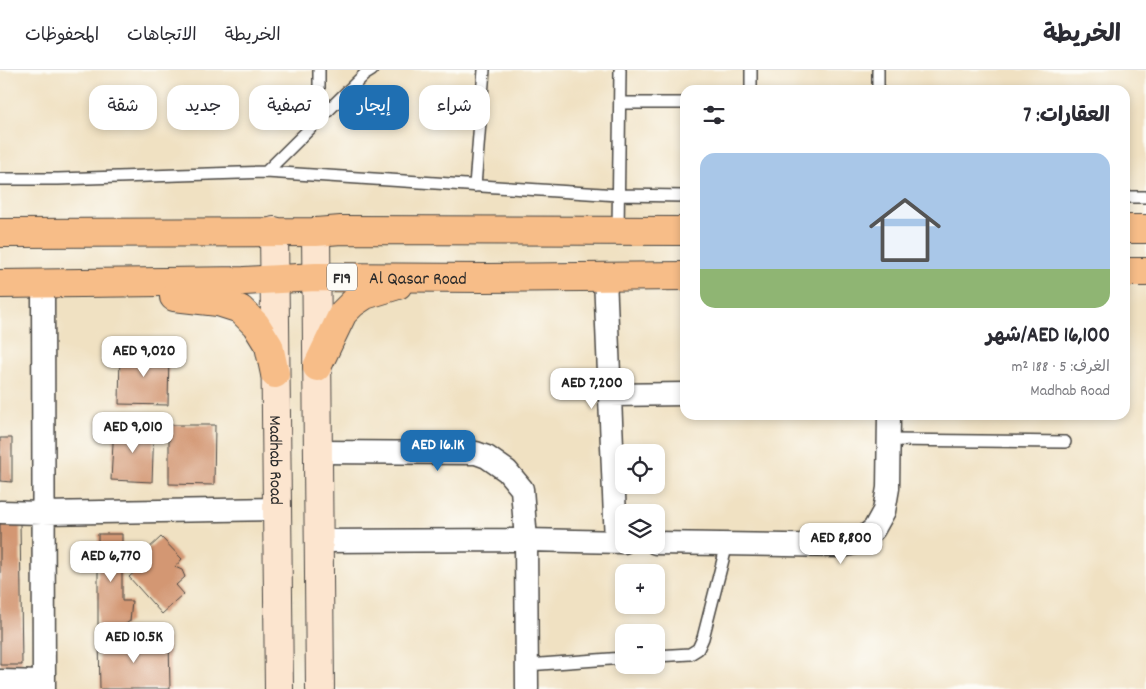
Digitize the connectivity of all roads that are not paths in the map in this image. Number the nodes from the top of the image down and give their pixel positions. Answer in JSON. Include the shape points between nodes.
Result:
{"nodes":[{"id":1,"x":320,"y":70,"type":"edge"},
{"id":2,"x":372,"y":70,"type":"edge"},
{"id":3,"x":484,"y":70,"type":"edge"},
{"id":4,"x":620,"y":70,"type":"edge"},
{"id":5,"x":751,"y":70,"type":"edge"},
{"id":6,"x":878,"y":70,"type":"edge"},
{"id":7,"x":319,"y":85,"type":"edge"},
{"id":8,"x":751,"y":85,"type":"edge"},
{"id":9,"x":878,"y":85,"type":"edge"},
{"id":10,"x":620,"y":103,"type":"junction"},
{"id":11,"x":680,"y":103,"type":"edge"},
{"id":12,"x":329,"y":109,"type":"edge"},
{"id":13,"x":308,"y":130,"type":"edge"},
{"id":14,"x":266,"y":172,"type":"junction"},
{"id":15,"x":0,"y":179,"type":"edge"},
{"id":16,"x":475,"y":186,"type":"junction"},
{"id":17,"x":618,"y":195,"type":"junction"},
{"id":18,"x":680,"y":196,"type":"edge"},
{"id":19,"x":1130,"y":197,"type":"edge"},
{"id":20,"x":1146,"y":197,"type":"edge"},
{"id":21,"x":1130,"y":229,"type":"edge"},
{"id":22,"x":1146,"y":229,"type":"edge"},
{"id":23,"x":274,"y":231,"type":"junction"},
{"id":24,"x":618,"y":231,"type":"junction"},
{"id":25,"x":680,"y":231,"type":"edge"},
{"id":26,"x":316,"y":232,"type":"junction"},
{"id":27,"x":0,"y":233,"type":"edge"},
{"id":28,"x":1130,"y":272,"type":"edge"},
{"id":29,"x":1146,"y":272,"type":"edge"},
{"id":30,"x":680,"y":276,"type":"edge"},
{"id":31,"x":316,"y":277,"type":"junction"},
{"id":32,"x":429,"y":277,"type":"junction"},
{"id":33,"x":605,"y":277,"type":"junction"},
{"id":34,"x":274,"y":280,"type":"junction"},
{"id":35,"x":0,"y":284,"type":"edge"},
{"id":36,"x":42,"y":284,"type":"junction"},
{"id":37,"x":89,"y":284,"type":"junction"},
{"id":38,"x":317,"y":368,"type":"junction"},
{"id":39,"x":275,"y":374,"type":"junction"},
{"id":40,"x":610,"y":394,"type":"junction"},
{"id":41,"x":680,"y":394,"type":"edge"},
{"id":42,"x":889,"y":420,"type":"edge"},
{"id":43,"x":888,"y":440,"type":"junction"},
{"id":44,"x":1065,"y":442,"type":"dead end"},
{"id":45,"x":318,"y":452,"type":"junction"},
{"id":46,"x":617,"y":504,"type":"edge"},
{"id":47,"x":277,"y":509,"type":"junction"},
{"id":48,"x":0,"y":512,"type":"edge"},
{"id":49,"x":44,"y":513,"type":"junction"},
{"id":50,"x":526,"y":540,"type":"junction"},
{"id":51,"x":319,"y":541,"type":"junction"},
{"id":52,"x":615,"y":542,"type":"edge"},
{"id":53,"x":665,"y":543,"type":"edge"},
{"id":54,"x":728,"y":544,"type":"junction"},
{"id":55,"x":665,"y":655,"type":"edge"},
{"id":56,"x":615,"y":659,"type":"edge"},
{"id":57,"x":527,"y":665,"type":"junction"},
{"id":58,"x":0,"y":681,"type":"edge"},
{"id":59,"x":44,"y":685,"type":"edge"},
{"id":60,"x":279,"y":689,"type":"edge"},
{"id":61,"x":320,"y":689,"type":"edge"},
{"id":62,"x":527,"y":689,"type":"edge"}],
"edges":[{"from":1,"to":7,"type":"lane"},
{"from":2,"to":12,"type":"lane"},
{"from":3,"to":16,"type":"lane"},
{"from":4,"to":10,"type":"lane"},
{"from":5,"to":8,"type":"lane"},
{"from":6,"to":9,"type":"lane"},
{"from":10,"to":11,"type":"lane"},
{"from":10,"to":17,"type":"lane"},
{"from":13,"to":14,"type":"lane"},
{"from":14,"to":15,"type":"lane"},
{"from":14,"to":16,"type":"lane"},
{"from":16,"to":17,"type":"lane"},
{"from":17,"to":18,"type":"lane"},
{"from":17,"to":24,"type":"lane"},
{"from":19,"to":20,"type":"lane"},
{"from":21,"to":22,"type":"main road"},
{"from":23,"to":26,"type":"main road"},
{"from":23,"to":27,"type":"main road"},
{"from":23,"to":34,"type":"main road","name":"Madhab Road"},
{"from":24,"to":25,"type":"main road"},
{"from":24,"to":26,"type":"main road"},
{"from":26,"to":31,"type":"main road"},
{"from":28,"to":29,"type":"main road"},
{"from":30,"to":33,"type":"main road","name":"Al Qasar Road","number":"F19"},
{"from":31,"to":32,"type":"main road","name":"Al Qasar Road","number":"F19"},
{"from":31,"to":34,"type":"main road","name":"Al Qasar Road","number":"F19"},
{"from":31,"to":38,"type":"main road"},
{"from":32,"to":33,"type":"main road","name":"Al Qasar Road","number":"F19"},
{"from":32,"to":38,"type":"main road","via":[[365,295],[353,303],[343,313]]},
{"from":33,"to":40,"type":"street"},
{"from":34,"to":37,"type":"main road","name":"Al Qasar Road","number":"F19"},
{"from":34,"to":39,"type":"main road","name":"Madhab Road"},
{"from":35,"to":36,"type":"main road","name":"Al Qasar Road","number":"F19"},
{"from":36,"to":37,"type":"main road","name":"Al Qasar Road","number":"F19"},
{"from":36,"to":49,"type":"street"},
{"from":37,"to":39,"type":"main road","via":[[218,302],[240,309],[256,325],[269,346]]},
{"from":38,"to":45,"type":"main road"},
{"from":39,"to":47,"type":"main road","name":"Madhab Road"},
{"from":40,"to":41,"type":"street"},
{"from":40,"to":46,"type":"street"},
{"from":42,"to":43,"type":"street"},
{"from":43,"to":44,"type":"lane"},
{"from":43,"to":54,"type":"street","via":[[888,488],[884,511],[874,529],[858,542],[843,546]]},
{"from":45,"to":50,"type":"street","via":[[476,453],[487,457],[507,471],[522,489]]},
{"from":45,"to":51,"type":"main road"},
{"from":47,"to":49,"type":"street"},
{"from":47,"to":60,"type":"main road","name":"Madhab Road"},
{"from":48,"to":49,"type":"street"},
{"from":49,"to":59,"type":"street"},
{"from":50,"to":51,"type":"street"},
{"from":50,"to":52,"type":"street"},
{"from":50,"to":57,"type":"street"},
{"from":51,"to":61,"type":"main road"},
{"from":53,"to":54,"type":"street"},
{"from":54,"to":55,"type":"lane","via":[[698,649],[690,654]]},
{"from":56,"to":57,"type":"lane"},
{"from":57,"to":62,"type":"street"},
{"from":58,"to":59,"type":"street"}]}
